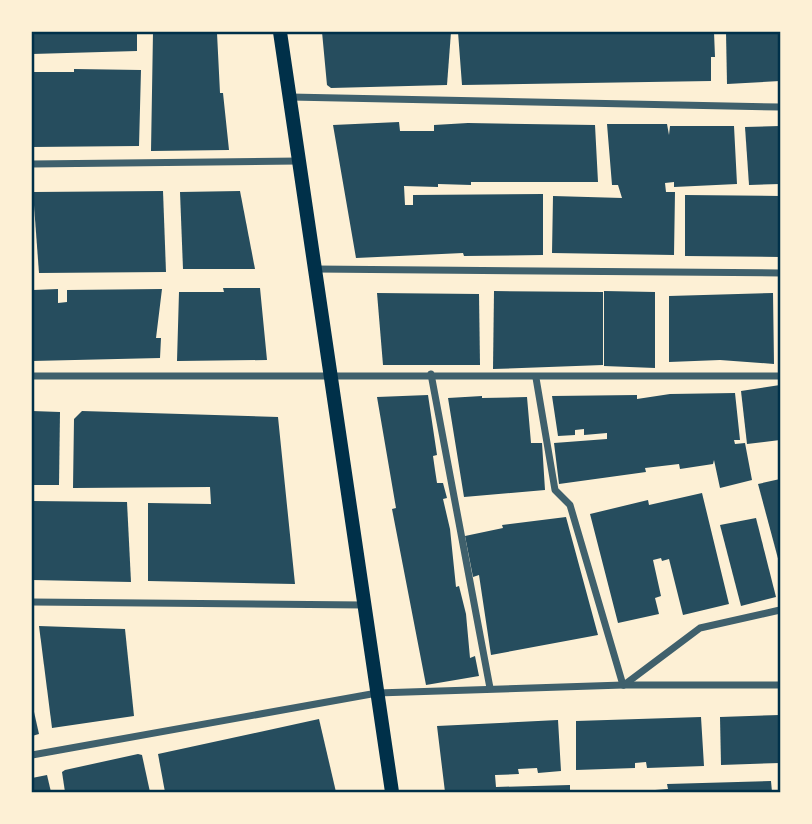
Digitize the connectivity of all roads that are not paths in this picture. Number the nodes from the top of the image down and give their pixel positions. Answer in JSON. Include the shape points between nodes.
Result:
{"nodes":[{"id":1,"x":280,"y":32,"type":"edge"},
{"id":2,"x":289,"y":97,"type":"junction"},
{"id":3,"x":780,"y":107,"type":"edge"},
{"id":4,"x":299,"y":161,"type":"junction"},
{"id":5,"x":32,"y":164,"type":"edge"},
{"id":6,"x":315,"y":269,"type":"junction"},
{"id":7,"x":780,"y":272,"type":"edge"},
{"id":8,"x":331,"y":374,"type":"junction"},
{"id":9,"x":431,"y":374,"type":"junction"},
{"id":10,"x":32,"y":376,"type":"edge"},
{"id":11,"x":780,"y":376,"type":"edge"},
{"id":12,"x":536,"y":378,"type":"junction"},
{"id":13,"x":32,"y":602,"type":"edge"},
{"id":14,"x":365,"y":605,"type":"junction"},
{"id":15,"x":780,"y":610,"type":"edge"},
{"id":16,"x":623,"y":685,"type":"junction"},
{"id":17,"x":780,"y":685,"type":"edge"},
{"id":18,"x":491,"y":688,"type":"junction"},
{"id":19,"x":377,"y":692,"type":"junction"},
{"id":20,"x":32,"y":755,"type":"edge"},
{"id":21,"x":392,"y":793,"type":"edge"}],
"edges":[{"from":1,"to":2,"type":"main road"},
{"from":2,"to":3,"type":"street"},
{"from":2,"to":4,"type":"main road"},
{"from":4,"to":5,"type":"street"},
{"from":4,"to":6,"type":"main road"},
{"from":6,"to":7,"type":"street"},
{"from":6,"to":8,"type":"main road"},
{"from":8,"to":9,"type":"street"},
{"from":8,"to":10,"type":"street"},
{"from":8,"to":14,"type":"main road"},
{"from":9,"to":12,"type":"street"},
{"from":9,"to":18,"type":"street"},
{"from":11,"to":12,"type":"street"},
{"from":12,"to":16,"type":"street","via":[[555,490],[570,505]]},
{"from":13,"to":14,"type":"street"},
{"from":14,"to":19,"type":"main road"},
{"from":15,"to":16,"type":"street","via":[[700,628]]},
{"from":16,"to":17,"type":"street"},
{"from":16,"to":18,"type":"street"},
{"from":18,"to":19,"type":"street"},
{"from":19,"to":20,"type":"street"},
{"from":19,"to":21,"type":"main road"}]}
